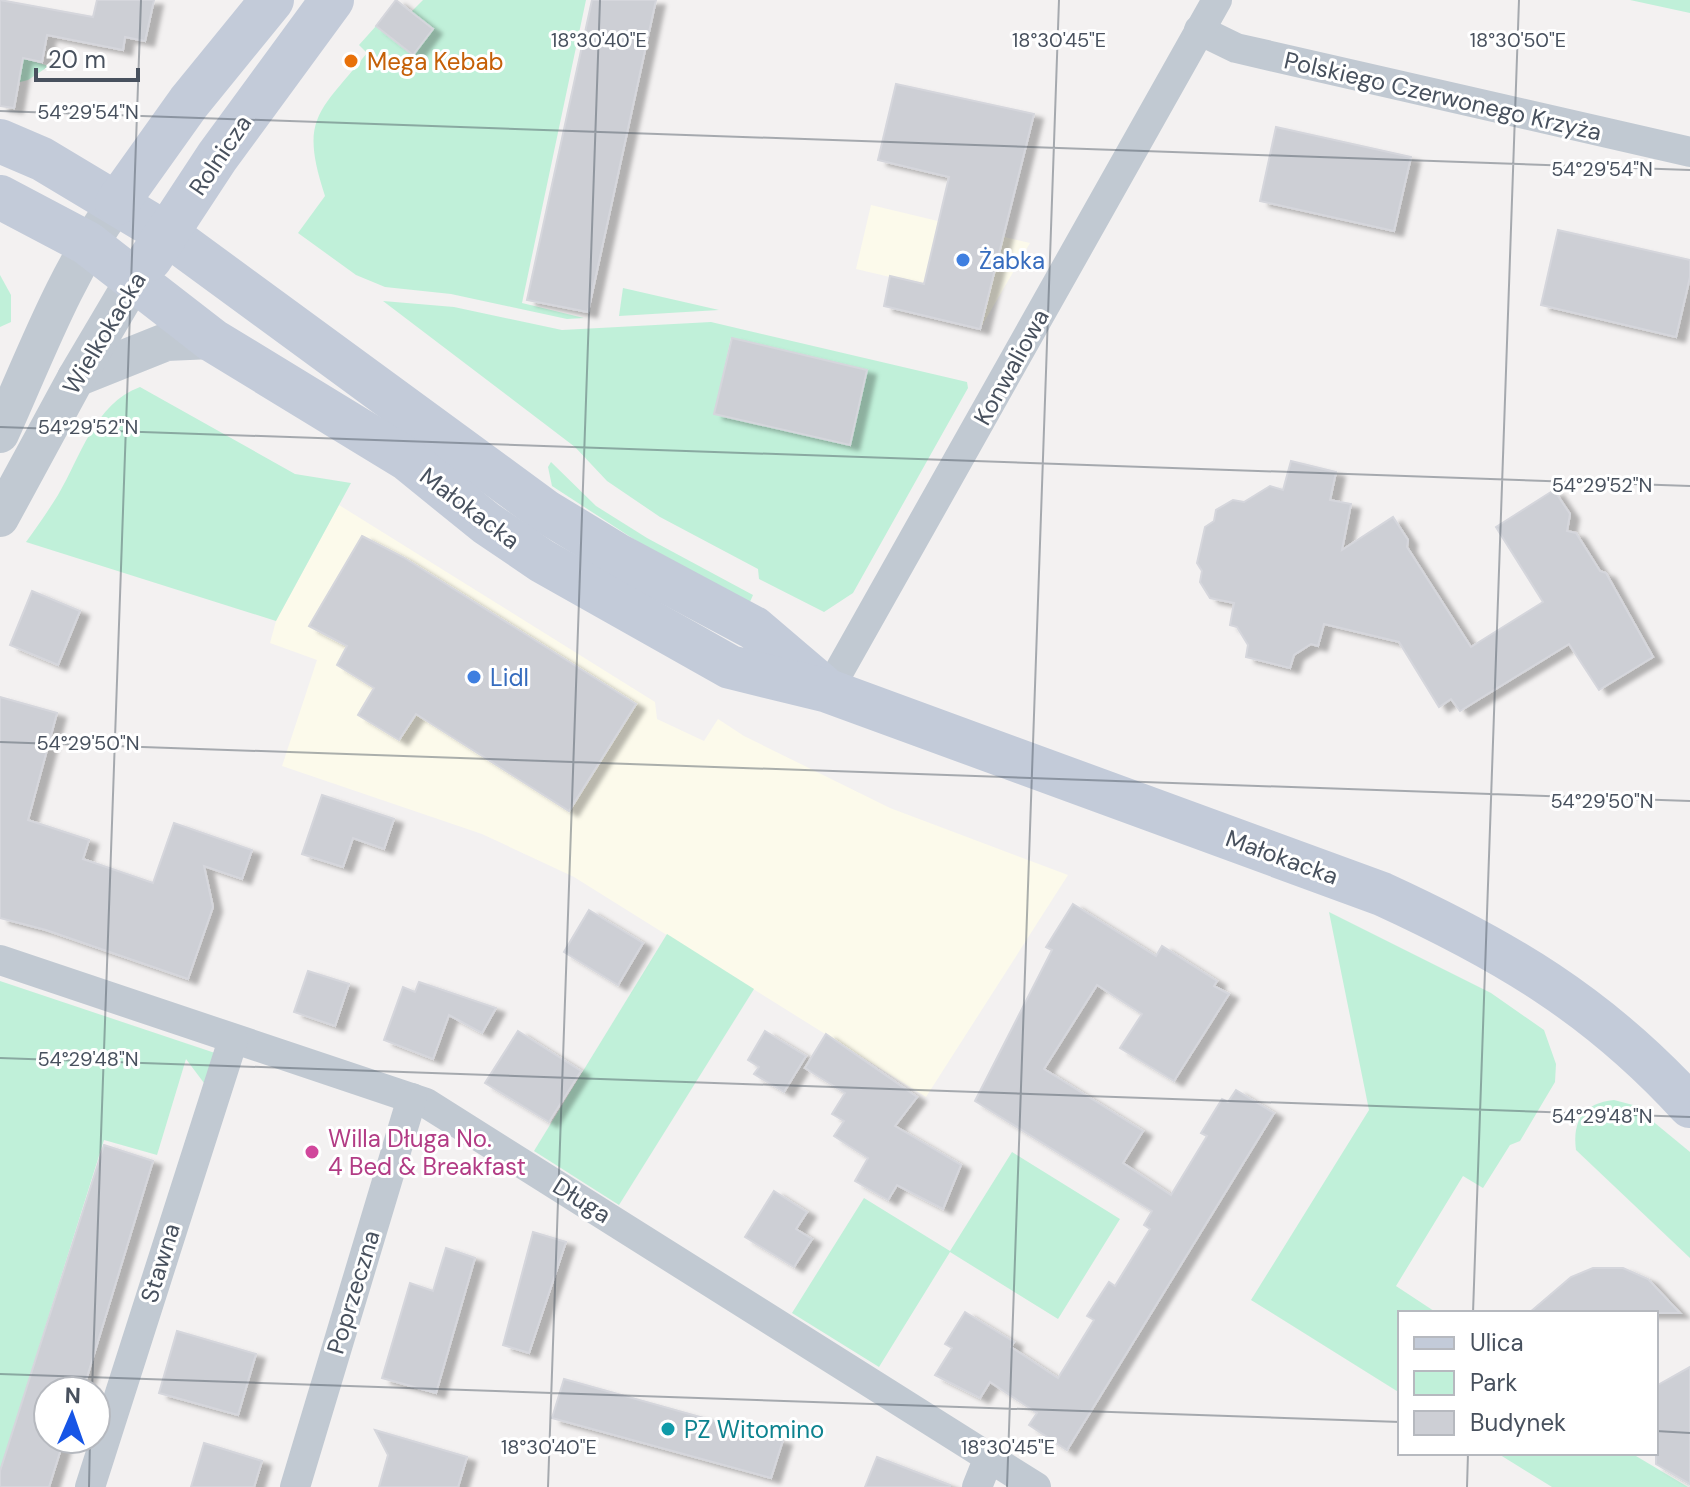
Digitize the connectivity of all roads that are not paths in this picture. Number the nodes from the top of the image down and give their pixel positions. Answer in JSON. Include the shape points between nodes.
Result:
{"nodes":[{"id":1,"x":272,"y":0,"type":"edge"},
{"id":2,"x":332,"y":0,"type":"edge"},
{"id":3,"x":1217,"y":0,"type":"edge"},
{"id":4,"x":1199,"y":30,"type":"junction"},
{"id":5,"x":0,"y":141,"type":"edge"},
{"id":6,"x":1690,"y":152,"type":"edge"},
{"id":7,"x":0,"y":197,"type":"edge"},
{"id":8,"x":117,"y":203,"type":"junction"},
{"id":9,"x":167,"y":234,"type":"junction"},
{"id":10,"x":87,"y":243,"type":"junction"},
{"id":11,"x":134,"y":280,"type":"junction"},
{"id":12,"x":212,"y":340,"type":"junction"},
{"id":13,"x":76,"y":378,"type":"junction"},
{"id":14,"x":0,"y":434,"type":"edge"},
{"id":15,"x":0,"y":518,"type":"edge"},
{"id":16,"x":828,"y":691,"type":"junction"},
{"id":17,"x":0,"y":960,"type":"edge"},
{"id":18,"x":233,"y":1040,"type":"junction"},
{"id":19,"x":412,"y":1098,"type":"junction"},
{"id":20,"x":1690,"y":1106,"type":"edge"},
{"id":21,"x":989,"y":1457,"type":"junction"},
{"id":22,"x":90,"y":1487,"type":"edge"},
{"id":23,"x":295,"y":1487,"type":"edge"},
{"id":24,"x":977,"y":1487,"type":"edge"},
{"id":25,"x":1036,"y":1487,"type":"edge"}],
"edges":[{"from":1,"to":8,"type":"main road","via":[[189,102]]},
{"from":2,"to":9,"type":"main road","name":"Rolnicza"},
{"from":3,"to":4,"type":"street","name":"Konwaliowa"},
{"from":4,"to":6,"type":"street","name":"Polskiego Czerwonego Krzyża","via":[[1236,48]]},
{"from":4,"to":16,"type":"street","name":"Konwaliowa"},
{"from":5,"to":8,"type":"main road","name":"Małokacka"},
{"from":7,"to":10,"type":"main road","name":"Małokacka"},
{"from":8,"to":9,"type":"main road","name":"Małokacka"},
{"from":8,"to":10,"type":"street","name":"Wielkokacka"},
{"from":9,"to":11,"type":"main road","name":"Wielkokacka"},
{"from":9,"to":16,"type":"main road","name":"Małokacka","via":[[545,511],[754,628]]},
{"from":10,"to":11,"type":"main road","name":"Małokacka"},
{"from":10,"to":14,"type":"street","name":"Wielkokacka"},
{"from":11,"to":12,"type":"main road","name":"Małokacka"},
{"from":11,"to":13,"type":"street","name":"Wielkokacka"},
{"from":12,"to":13,"type":"street","via":[[166,342]]},
{"from":12,"to":16,"type":"main road","name":"Małokacka","via":[[407,459],[542,561],[730,667]]},
{"from":13,"to":15,"type":"street","name":"Wielkokacka"},
{"from":16,"to":20,"type":"main road","name":"Małokacka","via":[[1382,894],[1455,927],[1577,1002],[1616,1032]]},
{"from":17,"to":18,"type":"street","name":"Długa"},
{"from":18,"to":19,"type":"street","name":"Długa"},
{"from":18,"to":22,"type":"street","name":"Stawna"},
{"from":19,"to":21,"type":"street","name":"Długa"},
{"from":19,"to":23,"type":"street","name":"Poprzeczna"},
{"from":21,"to":24,"type":"street"},
{"from":21,"to":25,"type":"street","name":"Długa"}]}
